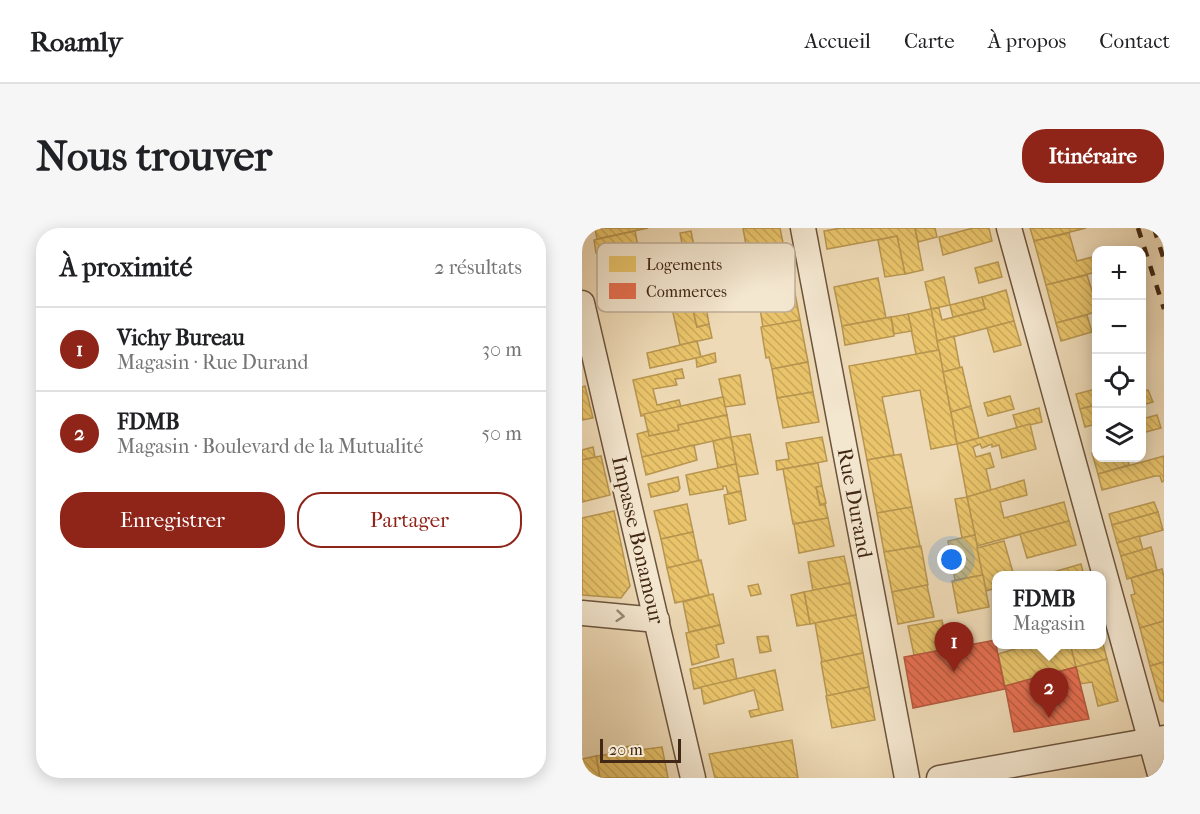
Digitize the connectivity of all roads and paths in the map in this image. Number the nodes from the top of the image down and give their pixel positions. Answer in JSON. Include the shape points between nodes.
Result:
{"nodes":[{"id":1,"x":803,"y":228,"type":"edge"},
{"id":2,"x":1009,"y":228,"type":"edge"},
{"id":3,"x":582,"y":303,"type":"edge"},
{"id":4,"x":582,"y":613,"type":"edge"},
{"id":5,"x":657,"y":620,"type":"junction"},
{"id":6,"x":1157,"y":740,"type":"edge"},
{"id":7,"x":1056,"y":768,"type":"edge"},
{"id":8,"x":693,"y":778,"type":"edge"},
{"id":9,"x":907,"y":778,"type":"edge"},
{"id":10,"x":939,"y":778,"type":"edge"},
{"id":11,"x":1161,"y":778,"type":"edge"}],
"edges":[{"from":1,"to":9,"type":"street","name":"Rue Durand"},
{"from":2,"to":6,"type":"street"},
{"from":3,"to":5,"type":"street","name":"Impasse Bonamour"},
{"from":4,"to":5,"type":"street","one_way":true},
{"from":5,"to":8,"type":"street","name":"Impasse Bonamour"},
{"from":6,"to":7,"type":"street"},
{"from":6,"to":11,"type":"street"},
{"from":7,"to":10,"type":"street"}]}
